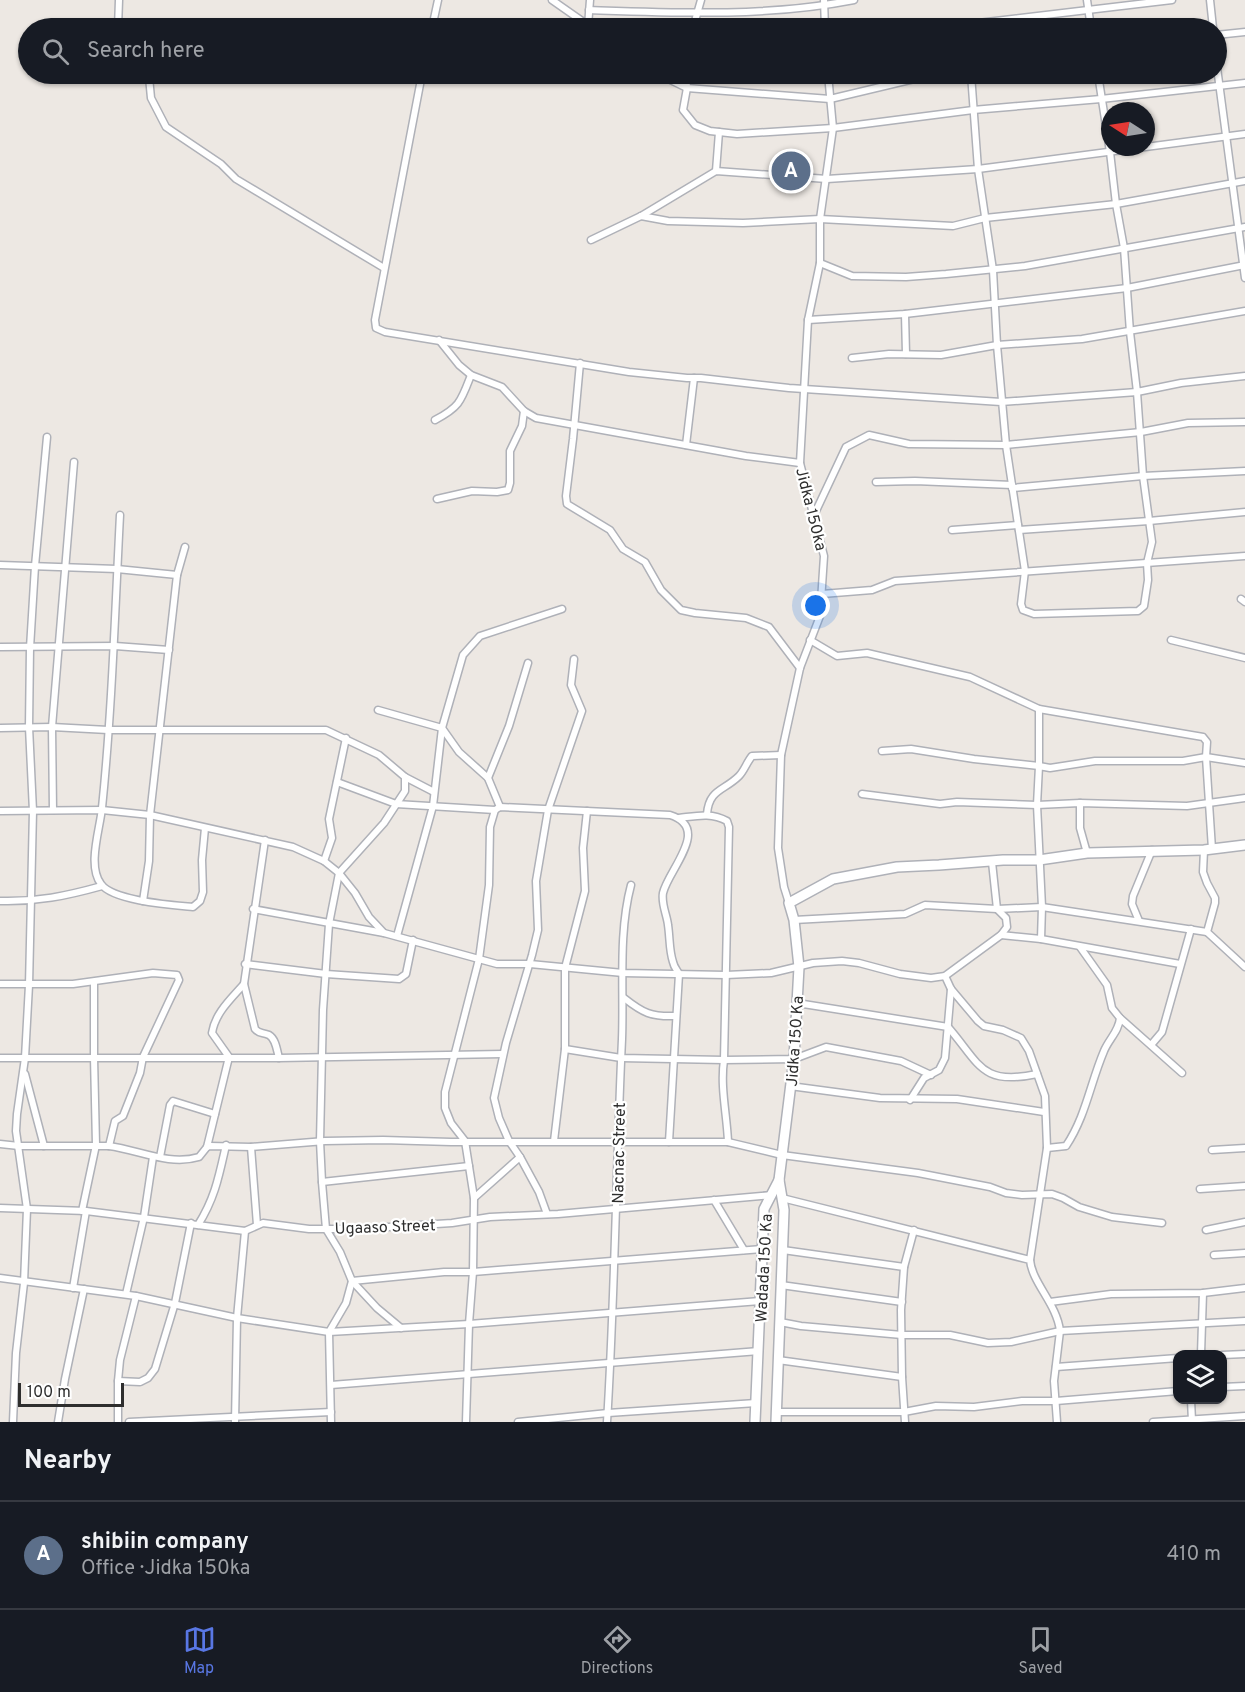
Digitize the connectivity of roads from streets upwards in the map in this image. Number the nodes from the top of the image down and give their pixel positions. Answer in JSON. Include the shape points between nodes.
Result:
{"nodes":[{"id":1,"x":119,"y":0,"type":"edge"},
{"id":2,"x":438,"y":0,"type":"edge"},
{"id":3,"x":552,"y":0,"type":"edge"},
{"id":4,"x":590,"y":0,"type":"edge"},
{"id":5,"x":701,"y":0,"type":"edge"},
{"id":6,"x":854,"y":0,"type":"edge"},
{"id":7,"x":1087,"y":0,"type":"edge"},
{"id":8,"x":1172,"y":0,"type":"edge"},
{"id":9,"x":1210,"y":0,"type":"edge"},
{"id":10,"x":824,"y":3,"type":"edge"},
{"id":11,"x":590,"y":10,"type":"junction"},
{"id":12,"x":1088,"y":11,"type":"junction"},
{"id":13,"x":698,"y":14,"type":"junction"},
{"id":14,"x":118,"y":18,"type":"edge"},
{"id":15,"x":434,"y":18,"type":"edge"},
{"id":16,"x":577,"y":18,"type":"edge"},
{"id":17,"x":590,"y":18,"type":"edge"},
{"id":18,"x":697,"y":18,"type":"edge"},
{"id":19,"x":825,"y":18,"type":"edge"},
{"id":20,"x":1025,"y":18,"type":"edge"},
{"id":21,"x":1089,"y":18,"type":"edge"},
{"id":22,"x":1212,"y":18,"type":"edge"},
{"id":23,"x":1245,"y":32,"type":"edge"},
{"id":24,"x":1227,"y":33,"type":"edge"},
{"id":25,"x":1245,"y":83,"type":"edge"},
{"id":26,"x":150,"y":84,"type":"edge"},
{"id":27,"x":420,"y":84,"type":"edge"},
{"id":28,"x":679,"y":84,"type":"edge"},
{"id":29,"x":687,"y":84,"type":"edge"},
{"id":30,"x":829,"y":84,"type":"edge"},
{"id":31,"x":893,"y":84,"type":"edge"},
{"id":32,"x":972,"y":84,"type":"edge"},
{"id":33,"x":1099,"y":84,"type":"edge"},
{"id":34,"x":1220,"y":86,"type":"junction"},
{"id":35,"x":687,"y":88,"type":"junction"},
{"id":36,"x":830,"y":99,"type":"junction"},
{"id":37,"x":1101,"y":99,"type":"junction"},
{"id":38,"x":1102,"y":102,"type":"edge"},
{"id":39,"x":973,"y":110,"type":"junction"},
{"id":40,"x":833,"y":128,"type":"junction"},
{"id":41,"x":719,"y":132,"type":"junction"},
{"id":42,"x":1245,"y":134,"type":"edge"},
{"id":43,"x":1226,"y":137,"type":"junction"},
{"id":44,"x":1155,"y":146,"type":"edge"},
{"id":45,"x":1101,"y":153,"type":"edge"},
{"id":46,"x":1110,"y":156,"type":"edge"},
{"id":47,"x":978,"y":168,"type":"junction"},
{"id":48,"x":716,"y":171,"type":"junction"},
{"id":49,"x":827,"y":179,"type":"junction"},
{"id":50,"x":1245,"y":181,"type":"edge"},
{"id":51,"x":1233,"y":183,"type":"junction"},
{"id":52,"x":1116,"y":204,"type":"junction"},
{"id":53,"x":641,"y":216,"type":"junction"},
{"id":54,"x":985,"y":218,"type":"junction"},
{"id":55,"x":820,"y":219,"type":"junction"},
{"id":56,"x":1242,"y":227,"type":"edge"},
{"id":57,"x":591,"y":240,"type":"dead end"},
{"id":58,"x":1125,"y":248,"type":"junction"},
{"id":59,"x":820,"y":263,"type":"junction"},
{"id":60,"x":1244,"y":265,"type":"edge"},
{"id":61,"x":384,"y":268,"type":"junction"},
{"id":62,"x":993,"y":270,"type":"junction"},
{"id":63,"x":1245,"y":278,"type":"edge"},
{"id":64,"x":1127,"y":288,"type":"junction"},
{"id":65,"x":994,"y":303,"type":"junction"},
{"id":66,"x":1245,"y":311,"type":"edge"},
{"id":67,"x":905,"y":314,"type":"junction"},
{"id":68,"x":808,"y":320,"type":"junction"},
{"id":69,"x":1130,"y":332,"type":"junction"},
{"id":70,"x":440,"y":340,"type":"junction"},
{"id":71,"x":997,"y":345,"type":"junction"},
{"id":72,"x":906,"y":354,"type":"junction"},
{"id":73,"x":852,"y":358,"type":"dead end"},
{"id":74,"x":580,"y":363,"type":"junction"},
{"id":75,"x":471,"y":375,"type":"junction"},
{"id":76,"x":1245,"y":376,"type":"edge"},
{"id":77,"x":694,"y":378,"type":"junction"},
{"id":78,"x":804,"y":389,"type":"junction"},
{"id":79,"x":1137,"y":392,"type":"junction"},
{"id":80,"x":1001,"y":402,"type":"junction"},
{"id":81,"x":524,"y":411,"type":"junction"},
{"id":82,"x":435,"y":420,"type":"dead end"},
{"id":83,"x":1245,"y":422,"type":"edge"},
{"id":84,"x":573,"y":426,"type":"junction"},
{"id":85,"x":1141,"y":432,"type":"junction"},
{"id":86,"x":47,"y":438,"type":"dead end"},
{"id":87,"x":686,"y":445,"type":"junction"},
{"id":88,"x":1006,"y":445,"type":"junction"},
{"id":89,"x":74,"y":462,"type":"dead end"},
{"id":90,"x":800,"y":463,"type":"junction"},
{"id":91,"x":1245,"y":471,"type":"edge"},
{"id":92,"x":1143,"y":476,"type":"junction"},
{"id":93,"x":876,"y":482,"type":"dead end"},
{"id":94,"x":1012,"y":487,"type":"junction"},
{"id":95,"x":436,"y":499,"type":"dead end"},
{"id":96,"x":1245,"y":512,"type":"edge"},
{"id":97,"x":814,"y":514,"type":"junction"},
{"id":98,"x":120,"y":515,"type":"dead end"},
{"id":99,"x":1149,"y":521,"type":"junction"},
{"id":100,"x":1018,"y":528,"type":"junction"},
{"id":101,"x":952,"y":530,"type":"dead end"},
{"id":102,"x":185,"y":547,"type":"dead end"},
{"id":103,"x":1245,"y":555,"type":"edge"},
{"id":104,"x":1147,"y":563,"type":"junction"},
{"id":105,"x":0,"y":565,"type":"edge"},
{"id":106,"x":34,"y":566,"type":"junction"},
{"id":107,"x":66,"y":568,"type":"junction"},
{"id":108,"x":117,"y":569,"type":"junction"},
{"id":109,"x":1025,"y":570,"type":"junction"},
{"id":110,"x":177,"y":575,"type":"junction"},
{"id":111,"x":822,"y":594,"type":"junction"},
{"id":112,"x":562,"y":609,"type":"dead end"},
{"id":113,"x":810,"y":640,"type":"junction"},
{"id":114,"x":1171,"y":640,"type":"dead end"},
{"id":115,"x":114,"y":646,"type":"junction"},
{"id":116,"x":0,"y":647,"type":"edge"},
{"id":117,"x":30,"y":648,"type":"junction"},
{"id":118,"x":58,"y":648,"type":"junction"},
{"id":119,"x":169,"y":650,"type":"junction"},
{"id":120,"x":1245,"y":658,"type":"edge"},
{"id":121,"x":573,"y":659,"type":"dead end"},
{"id":122,"x":528,"y":663,"type":"dead end"},
{"id":123,"x":800,"y":668,"type":"junction"},
{"id":124,"x":1039,"y":709,"type":"junction"},
{"id":125,"x":378,"y":710,"type":"dead end"},
{"id":126,"x":29,"y":727,"type":"junction"},
{"id":127,"x":52,"y":727,"type":"junction"},
{"id":128,"x":0,"y":728,"type":"edge"},
{"id":129,"x":442,"y":728,"type":"junction"},
{"id":130,"x":160,"y":729,"type":"junction"},
{"id":131,"x":108,"y":730,"type":"junction"},
{"id":132,"x":346,"y":738,"type":"junction"},
{"id":133,"x":882,"y":751,"type":"dead end"},
{"id":134,"x":781,"y":755,"type":"junction"},
{"id":135,"x":1206,"y":758,"type":"junction"},
{"id":136,"x":1245,"y":763,"type":"edge"},
{"id":137,"x":1039,"y":766,"type":"junction"},
{"id":138,"x":405,"y":777,"type":"junction"},
{"id":139,"x":488,"y":778,"type":"junction"},
{"id":140,"x":337,"y":782,"type":"junction"},
{"id":141,"x":434,"y":792,"type":"junction"},
{"id":142,"x":862,"y":794,"type":"dead end"},
{"id":143,"x":1245,"y":798,"type":"edge"},
{"id":144,"x":1210,"y":802,"type":"junction"},
{"id":145,"x":1080,"y":803,"type":"junction"},
{"id":146,"x":396,"y":804,"type":"junction"},
{"id":147,"x":432,"y":806,"type":"junction"},
{"id":148,"x":1037,"y":806,"type":"junction"},
{"id":149,"x":498,"y":809,"type":"junction"},
{"id":150,"x":52,"y":810,"type":"junction"},
{"id":151,"x":102,"y":810,"type":"junction"},
{"id":152,"x":548,"y":810,"type":"junction"},
{"id":153,"x":0,"y":811,"type":"edge"},
{"id":154,"x":33,"y":811,"type":"junction"},
{"id":155,"x":587,"y":811,"type":"junction"},
{"id":156,"x":707,"y":814,"type":"junction"},
{"id":157,"x":150,"y":815,"type":"junction"},
{"id":158,"x":679,"y":818,"type":"junction"},
{"id":159,"x":205,"y":828,"type":"junction"},
{"id":160,"x":265,"y":840,"type":"junction"},
{"id":161,"x":1245,"y":845,"type":"edge"},
{"id":162,"x":1208,"y":849,"type":"junction"},
{"id":163,"x":1152,"y":850,"type":"junction"},
{"id":164,"x":1087,"y":853,"type":"junction"},
{"id":165,"x":1039,"y":860,"type":"junction"},
{"id":166,"x":324,"y":861,"type":"junction"},
{"id":167,"x":992,"y":862,"type":"junction"},
{"id":168,"x":339,"y":873,"type":"junction"},
{"id":169,"x":631,"y":885,"type":"dead end"},
{"id":170,"x":102,"y":886,"type":"junction"},
{"id":171,"x":0,"y":900,"type":"edge"},
{"id":172,"x":143,"y":901,"type":"junction"},
{"id":173,"x":31,"y":902,"type":"junction"},
{"id":174,"x":789,"y":903,"type":"junction"},
{"id":175,"x":1042,"y":907,"type":"junction"},
{"id":176,"x":253,"y":909,"type":"junction"},
{"id":177,"x":997,"y":909,"type":"junction"},
{"id":178,"x":794,"y":920,"type":"junction"},
{"id":179,"x":1139,"y":921,"type":"junction"},
{"id":180,"x":329,"y":924,"type":"junction"},
{"id":181,"x":1191,"y":929,"type":"junction"},
{"id":182,"x":1207,"y":932,"type":"junction"},
{"id":183,"x":384,"y":933,"type":"junction"},
{"id":184,"x":1001,"y":935,"type":"junction"},
{"id":185,"x":397,"y":936,"type":"junction"},
{"id":186,"x":1041,"y":939,"type":"junction"},
{"id":187,"x":413,"y":940,"type":"junction"},
{"id":188,"x":1080,"y":947,"type":"junction"},
{"id":189,"x":479,"y":959,"type":"junction"},
{"id":190,"x":245,"y":964,"type":"junction"},
{"id":191,"x":530,"y":964,"type":"junction"},
{"id":192,"x":1180,"y":964,"type":"junction"},
{"id":193,"x":799,"y":967,"type":"junction"},
{"id":194,"x":1245,"y":967,"type":"edge"},
{"id":195,"x":565,"y":968,"type":"junction"},
{"id":196,"x":623,"y":973,"type":"junction"},
{"id":197,"x":326,"y":974,"type":"junction"},
{"id":198,"x":679,"y":974,"type":"junction"},
{"id":199,"x":726,"y":975,"type":"junction"},
{"id":200,"x":945,"y":976,"type":"junction"},
{"id":201,"x":94,"y":982,"type":"junction"},
{"id":202,"x":0,"y":984,"type":"edge"},
{"id":203,"x":244,"y":984,"type":"junction"},
{"id":204,"x":29,"y":985,"type":"junction"},
{"id":205,"x":951,"y":989,"type":"junction"},
{"id":206,"x":624,"y":998,"type":"junction"},
{"id":207,"x":797,"y":1003,"type":"junction"},
{"id":208,"x":676,"y":1016,"type":"junction"},
{"id":209,"x":1120,"y":1018,"type":"junction"},
{"id":210,"x":948,"y":1027,"type":"junction"},
{"id":211,"x":1151,"y":1045,"type":"junction"},
{"id":212,"x":566,"y":1049,"type":"junction"},
{"id":213,"x":455,"y":1054,"type":"junction"},
{"id":214,"x":503,"y":1054,"type":"junction"},
{"id":215,"x":143,"y":1057,"type":"junction"},
{"id":216,"x":229,"y":1057,"type":"junction"},
{"id":217,"x":323,"y":1057,"type":"junction"},
{"id":218,"x":0,"y":1058,"type":"edge"},
{"id":219,"x":25,"y":1058,"type":"junction"},
{"id":220,"x":94,"y":1058,"type":"junction"},
{"id":221,"x":279,"y":1058,"type":"junction"},
{"id":222,"x":621,"y":1058,"type":"junction"},
{"id":223,"x":674,"y":1058,"type":"junction"},
{"id":224,"x":794,"y":1059,"type":"junction"},
{"id":225,"x":724,"y":1060,"type":"junction"},
{"id":226,"x":24,"y":1072,"type":"junction"},
{"id":227,"x":1182,"y":1073,"type":"dead end"},
{"id":228,"x":1036,"y":1074,"type":"junction"},
{"id":229,"x":931,"y":1075,"type":"junction"},
{"id":230,"x":790,"y":1086,"type":"junction"},
{"id":231,"x":910,"y":1100,"type":"junction"},
{"id":232,"x":1044,"y":1112,"type":"junction"},
{"id":233,"x":215,"y":1114,"type":"junction"},
{"id":234,"x":320,"y":1141,"type":"junction"},
{"id":235,"x":465,"y":1141,"type":"junction"},
{"id":236,"x":509,"y":1141,"type":"junction"},
{"id":237,"x":554,"y":1141,"type":"junction"},
{"id":238,"x":669,"y":1142,"type":"junction"},
{"id":239,"x":728,"y":1142,"type":"junction"},
{"id":240,"x":619,"y":1143,"type":"junction"},
{"id":241,"x":0,"y":1144,"type":"edge"},
{"id":242,"x":96,"y":1145,"type":"junction"},
{"id":243,"x":226,"y":1145,"type":"junction"},
{"id":244,"x":19,"y":1146,"type":"junction"},
{"id":245,"x":44,"y":1146,"type":"junction"},
{"id":246,"x":109,"y":1146,"type":"junction"},
{"id":247,"x":207,"y":1147,"type":"junction"},
{"id":248,"x":251,"y":1147,"type":"junction"},
{"id":249,"x":1047,"y":1148,"type":"junction"},
{"id":250,"x":1245,"y":1148,"type":"edge"},
{"id":251,"x":1212,"y":1150,"type":"dead end"},
{"id":252,"x":782,"y":1155,"type":"junction"},
{"id":253,"x":520,"y":1156,"type":"junction"},
{"id":254,"x":157,"y":1157,"type":"junction"},
{"id":255,"x":469,"y":1166,"type":"junction"},
{"id":256,"x":779,"y":1180,"type":"junction"},
{"id":257,"x":322,"y":1182,"type":"junction"},
{"id":258,"x":1245,"y":1186,"type":"edge"},
{"id":259,"x":1200,"y":1189,"type":"dead end"},
{"id":260,"x":1040,"y":1194,"type":"junction"},
{"id":261,"x":772,"y":1195,"type":"junction"},
{"id":262,"x":474,"y":1197,"type":"junction"},
{"id":263,"x":782,"y":1198,"type":"junction"},
{"id":264,"x":714,"y":1200,"type":"junction"},
{"id":265,"x":0,"y":1208,"type":"edge"},
{"id":266,"x":27,"y":1209,"type":"junction"},
{"id":267,"x":616,"y":1209,"type":"junction"},
{"id":268,"x":84,"y":1211,"type":"junction"},
{"id":269,"x":547,"y":1214,"type":"junction"},
{"id":270,"x":144,"y":1217,"type":"junction"},
{"id":271,"x":473,"y":1220,"type":"junction"},
{"id":272,"x":1245,"y":1222,"type":"edge"},
{"id":273,"x":1162,"y":1223,"type":"dead end"},
{"id":274,"x":194,"y":1224,"type":"junction"},
{"id":275,"x":257,"y":1225,"type":"junction"},
{"id":276,"x":326,"y":1229,"type":"junction"},
{"id":277,"x":914,"y":1230,"type":"junction"},
{"id":278,"x":1206,"y":1230,"type":"dead end"},
{"id":279,"x":245,"y":1231,"type":"junction"},
{"id":280,"x":762,"y":1249,"type":"junction"},
{"id":281,"x":744,"y":1250,"type":"junction"},
{"id":282,"x":783,"y":1250,"type":"junction"},
{"id":283,"x":1245,"y":1253,"type":"edge"},
{"id":284,"x":1215,"y":1255,"type":"dead end"},
{"id":285,"x":1030,"y":1260,"type":"junction"},
{"id":286,"x":615,"y":1262,"type":"junction"},
{"id":287,"x":904,"y":1267,"type":"junction"},
{"id":288,"x":473,"y":1272,"type":"junction"},
{"id":289,"x":0,"y":1278,"type":"edge"},
{"id":290,"x":352,"y":1281,"type":"junction"},
{"id":291,"x":24,"y":1283,"type":"junction"},
{"id":292,"x":781,"y":1285,"type":"junction"},
{"id":293,"x":73,"y":1288,"type":"junction"},
{"id":294,"x":1245,"y":1288,"type":"edge"},
{"id":295,"x":84,"y":1289,"type":"junction"},
{"id":296,"x":1203,"y":1293,"type":"junction"},
{"id":297,"x":126,"y":1294,"type":"junction"},
{"id":298,"x":136,"y":1296,"type":"junction"},
{"id":299,"x":760,"y":1301,"type":"junction"},
{"id":300,"x":902,"y":1302,"type":"junction"},
{"id":301,"x":1050,"y":1302,"type":"junction"},
{"id":302,"x":175,"y":1303,"type":"junction"},
{"id":303,"x":613,"y":1312,"type":"junction"},
{"id":304,"x":237,"y":1318,"type":"junction"},
{"id":305,"x":1245,"y":1321,"type":"edge"},
{"id":306,"x":780,"y":1322,"type":"junction"},
{"id":307,"x":469,"y":1324,"type":"junction"},
{"id":308,"x":1201,"y":1324,"type":"junction"},
{"id":309,"x":401,"y":1328,"type":"junction"},
{"id":310,"x":1060,"y":1331,"type":"junction"},
{"id":311,"x":329,"y":1332,"type":"junction"},
{"id":312,"x":902,"y":1335,"type":"junction"},
{"id":313,"x":1201,"y":1350,"type":"edge"},
{"id":314,"x":759,"y":1351,"type":"junction"},
{"id":315,"x":1245,"y":1354,"type":"edge"},
{"id":316,"x":1227,"y":1355,"type":"edge"},
{"id":317,"x":1173,"y":1358,"type":"edge"},
{"id":318,"x":778,"y":1360,"type":"junction"},
{"id":319,"x":610,"y":1363,"type":"junction"},
{"id":320,"x":1056,"y":1367,"type":"junction"},
{"id":321,"x":468,"y":1375,"type":"junction"},
{"id":322,"x":902,"y":1377,"type":"junction"},
{"id":323,"x":118,"y":1381,"type":"junction"},
{"id":324,"x":331,"y":1385,"type":"junction"},
{"id":325,"x":1245,"y":1386,"type":"edge"},
{"id":326,"x":1227,"y":1387,"type":"edge"},
{"id":327,"x":1173,"y":1391,"type":"edge"},
{"id":328,"x":1056,"y":1401,"type":"junction"},
{"id":329,"x":756,"y":1403,"type":"junction"},
{"id":330,"x":1191,"y":1404,"type":"edge"},
{"id":331,"x":331,"y":1412,"type":"junction"},
{"id":332,"x":904,"y":1412,"type":"junction"},
{"id":333,"x":608,"y":1413,"type":"junction"},
{"id":334,"x":1245,"y":1416,"type":"edge"},
{"id":335,"x":776,"y":1417,"type":"edge"},
{"id":336,"x":235,"y":1419,"type":"edge"},
{"id":337,"x":162,"y":1421,"type":"edge"},
{"id":338,"x":1192,"y":1421,"type":"edge"},
{"id":339,"x":13,"y":1422,"type":"edge"},
{"id":340,"x":58,"y":1422,"type":"edge"},
{"id":341,"x":118,"y":1422,"type":"edge"},
{"id":342,"x":129,"y":1422,"type":"edge"},
{"id":343,"x":331,"y":1422,"type":"edge"},
{"id":344,"x":466,"y":1422,"type":"edge"},
{"id":345,"x":518,"y":1422,"type":"edge"},
{"id":346,"x":607,"y":1422,"type":"edge"},
{"id":347,"x":755,"y":1422,"type":"edge"},
{"id":348,"x":905,"y":1422,"type":"edge"},
{"id":349,"x":1057,"y":1422,"type":"edge"},
{"id":350,"x":1154,"y":1422,"type":"edge"}],
"edges":[{"from":1,"to":14,"type":"street"},
{"from":2,"to":15,"type":"street"},
{"from":3,"to":16,"type":"street"},
{"from":4,"to":11,"type":"street"},
{"from":5,"to":13,"type":"street"},
{"from":6,"to":10,"type":"street"},
{"from":7,"to":12,"type":"street"},
{"from":8,"to":12,"type":"street"},
{"from":9,"to":22,"type":"street"},
{"from":10,"to":13,"type":"street"},
{"from":10,"to":19,"type":"street"},
{"from":11,"to":13,"type":"street"},
{"from":11,"to":17,"type":"street"},
{"from":12,"to":20,"type":"street"},
{"from":12,"to":21,"type":"street"},
{"from":13,"to":18,"type":"street"},
{"from":23,"to":24,"type":"street"},
{"from":25,"to":34,"type":"street"},
{"from":26,"to":61,"type":"street","via":[[151,98],[166,127],[221,164],[236,179]]},
{"from":27,"to":61,"type":"street"},
{"from":28,"to":35,"type":"street"},
{"from":29,"to":35,"type":"street"},
{"from":30,"to":36,"type":"street","name":"Jidka 150ka"},
{"from":31,"to":36,"type":"street"},
{"from":32,"to":39,"type":"street"},
{"from":33,"to":37,"type":"street"},
{"from":34,"to":37,"type":"street"},
{"from":34,"to":43,"type":"street"},
{"from":35,"to":36,"type":"street"},
{"from":35,"to":41,"type":"street","via":[[682,110],[687,118],[695,125]]},
{"from":36,"to":40,"type":"street","name":"Jidka 150ka"},
{"from":37,"to":38,"type":"street"},
{"from":37,"to":39,"type":"street"},
{"from":39,"to":40,"type":"street"},
{"from":39,"to":47,"type":"street"},
{"from":40,"to":41,"type":"street","via":[[737,135]]},
{"from":40,"to":49,"type":"street","name":"Jidka 150ka"},
{"from":41,"to":48,"type":"street"},
{"from":42,"to":43,"type":"street"},
{"from":43,"to":44,"type":"street"},
{"from":43,"to":51,"type":"street"},
{"from":45,"to":47,"type":"street"},
{"from":46,"to":52,"type":"street"},
{"from":47,"to":49,"type":"street"},
{"from":47,"to":54,"type":"street"},
{"from":48,"to":49,"type":"street"},
{"from":48,"to":53,"type":"street"},
{"from":49,"to":55,"type":"street","name":"Jidka 150ka"},
{"from":50,"to":51,"type":"street"},
{"from":51,"to":52,"type":"street"},
{"from":51,"to":56,"type":"street"},
{"from":52,"to":54,"type":"street"},
{"from":52,"to":58,"type":"street"},
{"from":53,"to":55,"type":"street","via":[[732,223]]},
{"from":53,"to":57,"type":"street"},
{"from":54,"to":55,"type":"street","via":[[952,226]]},
{"from":54,"to":62,"type":"street"},
{"from":55,"to":59,"type":"street","name":"Jidka 150ka"},
{"from":56,"to":58,"type":"street"},
{"from":56,"to":60,"type":"street"},
{"from":58,"to":62,"type":"street"},
{"from":58,"to":64,"type":"street"},
{"from":59,"to":62,"type":"street","via":[[852,276],[906,277]]},
{"from":59,"to":68,"type":"street","name":"Jidka 150ka"},
{"from":60,"to":63,"type":"street"},
{"from":60,"to":64,"type":"street"},
{"from":61,"to":70,"type":"street","via":[[376,328]]},
{"from":62,"to":65,"type":"street"},
{"from":64,"to":65,"type":"street"},
{"from":64,"to":69,"type":"street"},
{"from":65,"to":67,"type":"street"},
{"from":65,"to":71,"type":"street"},
{"from":66,"to":69,"type":"street"},
{"from":67,"to":68,"type":"street"},
{"from":67,"to":72,"type":"street"},
{"from":68,"to":78,"type":"street","name":"Jidka 150ka"},
{"from":69,"to":71,"type":"street"},
{"from":69,"to":79,"type":"street"},
{"from":70,"to":74,"type":"street"},
{"from":70,"to":75,"type":"street"},
{"from":71,"to":72,"type":"street","via":[[941,355]]},
{"from":71,"to":80,"type":"street"},
{"from":72,"to":73,"type":"street"},
{"from":74,"to":77,"type":"street"},
{"from":74,"to":84,"type":"street"},
{"from":75,"to":81,"type":"street","via":[[502,387]]},
{"from":75,"to":82,"type":"street","via":[[454,410]]},
{"from":76,"to":79,"type":"street"},
{"from":77,"to":78,"type":"street"},
{"from":77,"to":87,"type":"street"},
{"from":78,"to":80,"type":"street"},
{"from":78,"to":90,"type":"street","name":"Jidka 150ka"},
{"from":79,"to":80,"type":"street"},
{"from":79,"to":85,"type":"street"},
{"from":80,"to":88,"type":"street"},
{"from":81,"to":84,"type":"street","via":[[536,418]]},
{"from":81,"to":95,"type":"street","via":[[522,426],[510,451],[508,490],[471,490]]},
{"from":83,"to":85,"type":"street","via":[[1188,423]]},
{"from":84,"to":87,"type":"street"},
{"from":84,"to":123,"type":"street","via":[[567,504],[610,530],[623,549],[645,562],[661,590],[681,610],[746,618],[769,627]]},
{"from":85,"to":88,"type":"street"},
{"from":85,"to":92,"type":"street"},
{"from":86,"to":106,"type":"street"},
{"from":87,"to":90,"type":"street"},
{"from":88,"to":94,"type":"street"},
{"from":88,"to":97,"type":"street","via":[[909,444],[869,435],[846,447]]},
{"from":89,"to":107,"type":"street"},
{"from":90,"to":97,"type":"street","name":"Jidka 150ka"},
{"from":91,"to":92,"type":"street"},
{"from":92,"to":94,"type":"street"},
{"from":92,"to":99,"type":"street"},
{"from":93,"to":94,"type":"street"},
{"from":94,"to":100,"type":"street"},
{"from":96,"to":99,"type":"street"},
{"from":97,"to":111,"type":"street","name":"Jidka 150ka","via":[[824,556]]},
{"from":98,"to":108,"type":"street"},
{"from":99,"to":100,"type":"street"},
{"from":99,"to":104,"type":"street","via":[[1152,542]]},
{"from":100,"to":101,"type":"street"},
{"from":100,"to":109,"type":"street"},
{"from":102,"to":110,"type":"street"},
{"from":103,"to":104,"type":"street"},
{"from":104,"to":109,"type":"street"},
{"from":104,"to":109,"type":"street","via":[[1145,601],[1138,611],[1027,613],[1021,604]]},
{"from":105,"to":106,"type":"street"},
{"from":106,"to":107,"type":"street"},
{"from":106,"to":117,"type":"street"},
{"from":107,"to":108,"type":"street"},
{"from":107,"to":118,"type":"street"},
{"from":108,"to":110,"type":"street"},
{"from":108,"to":115,"type":"street"},
{"from":109,"to":111,"type":"street","via":[[895,581],[872,590]]},
{"from":110,"to":119,"type":"street"},
{"from":111,"to":113,"type":"street","name":"Jidka 150ka","via":[[820,616]]},
{"from":112,"to":129,"type":"street","via":[[480,636],[462,655]]},
{"from":113,"to":123,"type":"street","name":"Jidka 150ka"},
{"from":113,"to":124,"type":"street","via":[[837,656],[867,653],[970,677]]},
{"from":114,"to":120,"type":"street"},
{"from":115,"to":118,"type":"street"},
{"from":115,"to":119,"type":"street"},
{"from":115,"to":131,"type":"street"},
{"from":116,"to":117,"type":"street"},
{"from":117,"to":118,"type":"street"},
{"from":117,"to":126,"type":"street"},
{"from":118,"to":127,"type":"street"},
{"from":119,"to":130,"type":"street"},
{"from":121,"to":152,"type":"street","via":[[571,685],[582,711]]},
{"from":122,"to":139,"type":"street"},
{"from":123,"to":134,"type":"street","name":"Jidka 150ka"},
{"from":124,"to":135,"type":"street","via":[[1203,737],[1207,742]]},
{"from":124,"to":137,"type":"street"},
{"from":125,"to":129,"type":"street"},
{"from":126,"to":127,"type":"street"},
{"from":126,"to":128,"type":"street"},
{"from":126,"to":154,"type":"street"},
{"from":127,"to":131,"type":"street"},
{"from":127,"to":150,"type":"street"},
{"from":129,"to":139,"type":"street","via":[[459,752]]},
{"from":129,"to":141,"type":"street"},
{"from":130,"to":131,"type":"street"},
{"from":130,"to":132,"type":"street","via":[[326,730]]},
{"from":130,"to":157,"type":"street"},
{"from":131,"to":151,"type":"street"},
{"from":132,"to":138,"type":"street","via":[[379,755]]},
{"from":132,"to":140,"type":"street"},
{"from":133,"to":137,"type":"street","via":[[911,749]]},
{"from":134,"to":156,"type":"street","via":[[752,756],[740,776],[707,803]]},
{"from":134,"to":174,"type":"street","name":"Jidka 150ka","via":[[778,848]]},
{"from":135,"to":136,"type":"street"},
{"from":135,"to":137,"type":"street"},
{"from":135,"to":144,"type":"street"},
{"from":137,"to":148,"type":"street"},
{"from":138,"to":141,"type":"street"},
{"from":138,"to":146,"type":"street","via":[[405,791]]},
{"from":139,"to":149,"type":"street"},
{"from":140,"to":146,"type":"street"},
{"from":140,"to":166,"type":"street","via":[[329,819],[332,838]]},
{"from":141,"to":147,"type":"street"},
{"from":142,"to":148,"type":"street","via":[[940,804]]},
{"from":143,"to":144,"type":"street"},
{"from":144,"to":145,"type":"street","via":[[1187,806]]},
{"from":144,"to":162,"type":"street"},
{"from":145,"to":148,"type":"street"},
{"from":145,"to":164,"type":"street","via":[[1080,828]]},
{"from":146,"to":147,"type":"street"},
{"from":146,"to":168,"type":"street"},
{"from":147,"to":149,"type":"street"},
{"from":147,"to":185,"type":"street"},
{"from":148,"to":165,"type":"street"},
{"from":149,"to":152,"type":"street"},
{"from":149,"to":189,"type":"street","via":[[490,827],[489,885]]},
{"from":150,"to":151,"type":"street"},
{"from":150,"to":154,"type":"street"},
{"from":151,"to":157,"type":"street"},
{"from":151,"to":170,"type":"street","via":[[95,860],[96,876]]},
{"from":152,"to":155,"type":"street"},
{"from":152,"to":191,"type":"street","via":[[536,881],[538,930]]},
{"from":153,"to":154,"type":"street"},
{"from":154,"to":173,"type":"street"},
{"from":155,"to":158,"type":"street"},
{"from":155,"to":195,"type":"street","via":[[583,848],[585,891]]},
{"from":156,"to":158,"type":"street"},
{"from":156,"to":199,"type":"street","via":[[727,821],[729,827]]},
{"from":157,"to":159,"type":"street"},
{"from":157,"to":172,"type":"street"},
{"from":158,"to":198,"type":"street","via":[[687,829],[688,840],[662,902],[673,965]]},
{"from":159,"to":160,"type":"street"},
{"from":159,"to":172,"type":"street","via":[[200,901],[193,907]]},
{"from":160,"to":166,"type":"street"},
{"from":160,"to":176,"type":"street"},
{"from":161,"to":162,"type":"street"},
{"from":162,"to":163,"type":"street"},
{"from":162,"to":182,"type":"street","via":[[1203,872],[1215,903]]},
{"from":163,"to":164,"type":"street"},
{"from":163,"to":179,"type":"street","via":[[1133,896]]},
{"from":164,"to":165,"type":"street"},
{"from":165,"to":167,"type":"street"},
{"from":165,"to":175,"type":"street"},
{"from":166,"to":168,"type":"street"},
{"from":167,"to":174,"type":"street","via":[[897,867],[833,879]]},
{"from":167,"to":177,"type":"street"},
{"from":168,"to":180,"type":"street"},
{"from":168,"to":183,"type":"street"},
{"from":169,"to":196,"type":"street","name":"Nacnac Street","via":[[626,903]]},
{"from":170,"to":172,"type":"street"},
{"from":170,"to":173,"type":"street"},
{"from":171,"to":173,"type":"street"},
{"from":173,"to":204,"type":"street"},
{"from":174,"to":178,"type":"street","name":"Jidka 150 Ka"},
{"from":175,"to":177,"type":"street"},
{"from":175,"to":179,"type":"street"},
{"from":175,"to":186,"type":"street"},
{"from":176,"to":180,"type":"street"},
{"from":176,"to":190,"type":"street"},
{"from":177,"to":178,"type":"street","via":[[925,905],[905,914]]},
{"from":177,"to":184,"type":"street","via":[[1006,918]]},
{"from":178,"to":193,"type":"street","name":"Jidka 150 Ka"},
{"from":179,"to":181,"type":"street"},
{"from":180,"to":183,"type":"street"},
{"from":180,"to":197,"type":"street"},
{"from":181,"to":182,"type":"street"},
{"from":181,"to":192,"type":"street"},
{"from":182,"to":194,"type":"street"},
{"from":183,"to":185,"type":"street"},
{"from":184,"to":186,"type":"street"},
{"from":184,"to":200,"type":"street"},
{"from":185,"to":187,"type":"street"},
{"from":186,"to":188,"type":"street"},
{"from":187,"to":189,"type":"street"},
{"from":187,"to":197,"type":"street","via":[[406,974],[399,979]]},
{"from":188,"to":192,"type":"street"},
{"from":188,"to":209,"type":"street","via":[[1107,985],[1112,1008]]},
{"from":189,"to":191,"type":"street","via":[[497,964]]},
{"from":189,"to":213,"type":"street"},
{"from":190,"to":197,"type":"street"},
{"from":190,"to":203,"type":"street"},
{"from":191,"to":195,"type":"street"},
{"from":191,"to":214,"type":"street"},
{"from":192,"to":211,"type":"street","via":[[1162,1032]]},
{"from":193,"to":199,"type":"street"},
{"from":193,"to":200,"type":"street","via":[[842,961],[900,974]]},
{"from":193,"to":207,"type":"street","name":"Jidka 150 Ka"},
{"from":195,"to":196,"type":"street"},
{"from":195,"to":212,"type":"street"},
{"from":196,"to":198,"type":"street"},
{"from":196,"to":206,"type":"street","name":"Nacnac Street"},
{"from":197,"to":217,"type":"street"},
{"from":198,"to":199,"type":"street"},
{"from":198,"to":208,"type":"street"},
{"from":199,"to":225,"type":"street"},
{"from":200,"to":205,"type":"street"},
{"from":201,"to":204,"type":"street"},
{"from":201,"to":215,"type":"street","via":[[153,974],[177,975],[179,980]]},
{"from":201,"to":220,"type":"street"},
{"from":202,"to":204,"type":"street"},
{"from":203,"to":216,"type":"street","via":[[213,1024],[212,1033]]},
{"from":203,"to":221,"type":"street","via":[[255,1029],[274,1039]]},
{"from":204,"to":219,"type":"street"},
{"from":205,"to":210,"type":"street"},
{"from":205,"to":228,"type":"street","via":[[978,1022],[1022,1038]]},
{"from":206,"to":208,"type":"street","via":[[644,1013]]},
{"from":206,"to":222,"type":"street","name":"Nacnac Street"},
{"from":207,"to":210,"type":"street"},
{"from":207,"to":224,"type":"street","name":"Jidka 150 Ka"},
{"from":208,"to":223,"type":"street"},
{"from":209,"to":211,"type":"street"},
{"from":209,"to":249,"type":"street","via":[[1101,1057],[1078,1128],[1066,1146]]},
{"from":210,"to":228,"type":"street","via":[[990,1074],[1003,1078]]},
{"from":210,"to":229,"type":"street","via":[[945,1058]]},
{"from":211,"to":227,"type":"street"},
{"from":212,"to":222,"type":"street"},
{"from":212,"to":237,"type":"street"},
{"from":213,"to":214,"type":"street"},
{"from":213,"to":217,"type":"street"},
{"from":213,"to":235,"type":"street","via":[[445,1108]]},
{"from":214,"to":236,"type":"street","via":[[494,1098]]},
{"from":215,"to":216,"type":"street"},
{"from":215,"to":220,"type":"street"},
{"from":215,"to":246,"type":"street","via":[[123,1116],[115,1121]]},
{"from":216,"to":221,"type":"street"},
{"from":216,"to":233,"type":"street"},
{"from":217,"to":221,"type":"street"},
{"from":217,"to":234,"type":"street"},
{"from":218,"to":219,"type":"street"},
{"from":219,"to":220,"type":"street"},
{"from":219,"to":226,"type":"street"},
{"from":220,"to":242,"type":"street"},
{"from":222,"to":223,"type":"street"},
{"from":222,"to":240,"type":"street","name":"Nacnac Street"},
{"from":223,"to":225,"type":"street"},
{"from":223,"to":238,"type":"street"},
{"from":224,"to":225,"type":"street"},
{"from":224,"to":229,"type":"street","via":[[826,1047],[901,1061]]},
{"from":224,"to":230,"type":"street","name":"Jidka 150 Ka"},
{"from":225,"to":239,"type":"street","via":[[721,1077]]},
{"from":226,"to":244,"type":"street","via":[[17,1114]]},
{"from":226,"to":245,"type":"street"},
{"from":228,"to":232,"type":"street","via":[[1045,1096]]},
{"from":229,"to":231,"type":"street","via":[[924,1078]]},
{"from":230,"to":231,"type":"street"},
{"from":230,"to":252,"type":"street","name":"Jidka 150 Ka"},
{"from":231,"to":232,"type":"street","via":[[957,1099]]},
{"from":232,"to":249,"type":"street"},
{"from":233,"to":247,"type":"street"},
{"from":233,"to":254,"type":"street","via":[[173,1101]]},
{"from":234,"to":235,"type":"street"},
{"from":234,"to":248,"type":"street"},
{"from":234,"to":257,"type":"street"},
{"from":235,"to":236,"type":"street"},
{"from":235,"to":255,"type":"street"},
{"from":236,"to":237,"type":"street"},
{"from":236,"to":253,"type":"street"},
{"from":237,"to":240,"type":"street"},
{"from":238,"to":239,"type":"street"},
{"from":238,"to":240,"type":"street"},
{"from":239,"to":252,"type":"street"},
{"from":240,"to":267,"type":"street","name":"Nacnac Street"},
{"from":241,"to":244,"type":"street"},
{"from":242,"to":245,"type":"street"},
{"from":242,"to":246,"type":"street"},
{"from":242,"to":268,"type":"street"},
{"from":243,"to":247,"type":"street"},
{"from":243,"to":248,"type":"street"},
{"from":243,"to":274,"type":"street","via":[[216,1191]]},
{"from":244,"to":245,"type":"street"},
{"from":244,"to":266,"type":"street"},
{"from":246,"to":254,"type":"street"},
{"from":247,"to":254,"type":"street","via":[[192,1159]]},
{"from":248,"to":275,"type":"street"},
{"from":249,"to":260,"type":"street"},
{"from":250,"to":251,"type":"street"},
{"from":252,"to":256,"type":"street","name":"Jidka 150 Ka"},
{"from":252,"to":260,"type":"street","via":[[918,1173],[1006,1193]]},
{"from":253,"to":262,"type":"street"},
{"from":253,"to":269,"type":"street"},
{"from":254,"to":270,"type":"street"},
{"from":255,"to":257,"type":"street"},
{"from":255,"to":262,"type":"street"},
{"from":256,"to":261,"type":"street","name":"Wadada 150 Ka"},
{"from":256,"to":263,"type":"street","name":"Wadada 150 Ka"},
{"from":257,"to":276,"type":"street"},
{"from":258,"to":259,"type":"street"},
{"from":260,"to":273,"type":"street","via":[[1052,1194],[1079,1208],[1112,1217]]},
{"from":260,"to":285,"type":"street"},
{"from":261,"to":264,"type":"street","name":"Ugaaso Street"},
{"from":261,"to":280,"type":"street","name":"Wadada 150 Ka","via":[[765,1209]]},
{"from":262,"to":271,"type":"street"},
{"from":263,"to":277,"type":"street"},
{"from":263,"to":282,"type":"street","name":"Wadada 150 Ka"},
{"from":264,"to":267,"type":"street","name":"Ugaaso Street"},
{"from":264,"to":281,"type":"street"},
{"from":265,"to":266,"type":"street"},
{"from":266,"to":268,"type":"street"},
{"from":266,"to":291,"type":"street"},
{"from":267,"to":269,"type":"street","name":"Ugaaso Street"},
{"from":267,"to":286,"type":"street","name":"Nacnac Street"},
{"from":268,"to":270,"type":"street"},
{"from":268,"to":293,"type":"street"},
{"from":269,"to":271,"type":"street","name":"Ugaaso Street"},
{"from":270,"to":274,"type":"street"},
{"from":270,"to":297,"type":"street"},
{"from":271,"to":276,"type":"street","name":"Ugaaso Street"},
{"from":271,"to":288,"type":"street"},
{"from":272,"to":278,"type":"street"},
{"from":274,"to":279,"type":"street"},
{"from":274,"to":302,"type":"street"},
{"from":275,"to":276,"type":"street","name":"Ugaaso Street"},
{"from":275,"to":279,"type":"street","name":"Ugaaso Street"},
{"from":276,"to":290,"type":"street"},
{"from":277,"to":285,"type":"street"},
{"from":277,"to":287,"type":"street"},
{"from":279,"to":304,"type":"street"},
{"from":280,"to":281,"type":"street"},
{"from":280,"to":299,"type":"street","name":"Wadada 150 Ka"},
{"from":281,"to":286,"type":"street"},
{"from":282,"to":287,"type":"street"},
{"from":282,"to":292,"type":"street","name":"Wadada 150 Ka"},
{"from":283,"to":284,"type":"street"},
{"from":285,"to":301,"type":"street"},
{"from":286,"to":288,"type":"street"},
{"from":286,"to":303,"type":"street","name":"Nacnac Street"},
{"from":287,"to":300,"type":"street"},
{"from":288,"to":290,"type":"street"},
{"from":288,"to":307,"type":"street"},
{"from":289,"to":291,"type":"street"},
{"from":290,"to":309,"type":"street"},
{"from":290,"to":311,"type":"street","via":[[346,1303]]},
{"from":291,"to":293,"type":"street"},
{"from":291,"to":339,"type":"street"},
{"from":292,"to":300,"type":"street"},
{"from":292,"to":306,"type":"street","name":"Wadada 150 Ka"},
{"from":293,"to":295,"type":"street"},
{"from":294,"to":296,"type":"street"},
{"from":295,"to":297,"type":"street"},
{"from":295,"to":340,"type":"street"},
{"from":296,"to":301,"type":"street","via":[[1111,1294]]},
{"from":296,"to":308,"type":"street"},
{"from":297,"to":298,"type":"street"},
{"from":298,"to":302,"type":"street"},
{"from":298,"to":323,"type":"street"},
{"from":299,"to":303,"type":"street"},
{"from":299,"to":314,"type":"street","name":"Wadada 150 Ka"},
{"from":300,"to":312,"type":"street"},
{"from":301,"to":310,"type":"street"},
{"from":302,"to":304,"type":"street"},
{"from":302,"to":323,"type":"street","via":[[155,1369],[140,1382]]},
{"from":303,"to":307,"type":"street"},
{"from":303,"to":319,"type":"street","name":"Nacnac Street"},
{"from":304,"to":311,"type":"street"},
{"from":304,"to":336,"type":"street"},
{"from":305,"to":308,"type":"street"},
{"from":306,"to":312,"type":"street"},
{"from":306,"to":318,"type":"street","name":"Wadada 150 Ka"},
{"from":307,"to":309,"type":"street"},
{"from":307,"to":321,"type":"street"},
{"from":308,"to":310,"type":"street"},
{"from":308,"to":313,"type":"street"},
{"from":309,"to":311,"type":"street"},
{"from":310,"to":312,"type":"street","via":[[988,1343],[950,1335]]},
{"from":310,"to":320,"type":"street"},
{"from":311,"to":324,"type":"street"},
{"from":312,"to":322,"type":"street"},
{"from":314,"to":319,"type":"street"},
{"from":314,"to":329,"type":"street","name":"Wadada 150 Ka"},
{"from":315,"to":316,"type":"street"},
{"from":317,"to":320,"type":"street"},
{"from":318,"to":322,"type":"street"},
{"from":318,"to":335,"type":"street","name":"Wadada 150 Ka"},
{"from":319,"to":321,"type":"street"},
{"from":319,"to":333,"type":"street","name":"Nacnac Street"},
{"from":320,"to":328,"type":"street"},
{"from":321,"to":324,"type":"street"},
{"from":321,"to":344,"type":"street"},
{"from":322,"to":332,"type":"street"},
{"from":323,"to":341,"type":"street"},
{"from":324,"to":331,"type":"street"},
{"from":325,"to":326,"type":"street"},
{"from":327,"to":328,"type":"street"},
{"from":328,"to":332,"type":"street","via":[[936,1406]]},
{"from":328,"to":349,"type":"street"},
{"from":329,"to":333,"type":"street"},
{"from":329,"to":347,"type":"street","name":"Wadada 150 Ka"},
{"from":330,"to":338,"type":"street"},
{"from":331,"to":336,"type":"street"},
{"from":331,"to":343,"type":"street"},
{"from":332,"to":335,"type":"street"},
{"from":332,"to":348,"type":"street"},
{"from":333,"to":345,"type":"street"},
{"from":333,"to":346,"type":"street","name":"Nacnac Street"},
{"from":334,"to":338,"type":"street"},
{"from":336,"to":337,"type":"street"},
{"from":337,"to":342,"type":"street"},
{"from":338,"to":350,"type":"street"}]}
